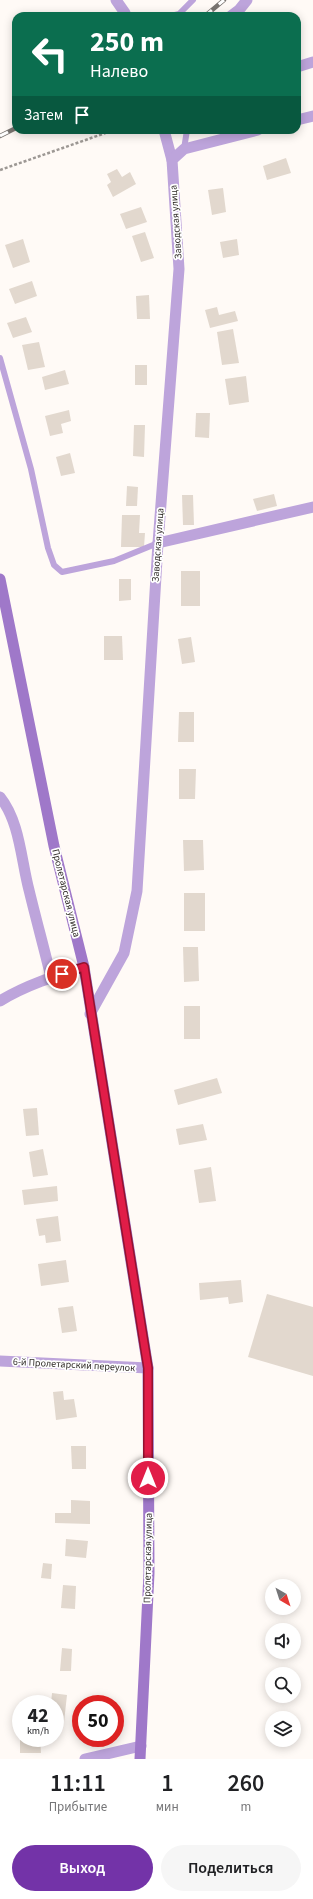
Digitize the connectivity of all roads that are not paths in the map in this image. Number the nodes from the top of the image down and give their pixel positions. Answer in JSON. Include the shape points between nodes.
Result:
{"nodes":[{"id":1,"x":116,"y":0,"type":"edge"},
{"id":2,"x":193,"y":0,"type":"edge"},
{"id":3,"x":247,"y":0,"type":"edge"},
{"id":4,"x":125,"y":12,"type":"edge"},
{"id":5,"x":181,"y":12,"type":"edge"},
{"id":6,"x":238,"y":12,"type":"edge"},
{"id":7,"x":313,"y":62,"type":"edge"},
{"id":8,"x":301,"y":66,"type":"edge"},
{"id":9,"x":313,"y":116,"type":"edge"},
{"id":10,"x":301,"y":119,"type":"edge"},
{"id":11,"x":165,"y":134,"type":"edge"},
{"id":12,"x":187,"y":134,"type":"edge"},
{"id":13,"x":242,"y":134,"type":"edge"},
{"id":14,"x":184,"y":149,"type":"junction"},
{"id":15,"x":172,"y":160,"type":"junction"},
{"id":16,"x":0,"y":358,"type":"edge"},
{"id":17,"x":313,"y":507,"type":"edge"},
{"id":18,"x":158,"y":543,"type":"junction"},
{"id":19,"x":0,"y":579,"type":"edge"},
{"id":20,"x":0,"y":797,"type":"edge"},
{"id":21,"x":84,"y":967,"type":"junction"},
{"id":22,"x":51,"y":977,"type":"junction"},
{"id":23,"x":0,"y":1001,"type":"edge"},
{"id":24,"x":90,"y":1014,"type":"junction"},
{"id":25,"x":0,"y":1361,"type":"edge"},
{"id":26,"x":148,"y":1368,"type":"junction"},
{"id":27,"x":141,"y":1746,"type":"junction"},
{"id":28,"x":85,"y":1759,"type":"edge"},
{"id":29,"x":140,"y":1759,"type":"edge"}],
"edges":[{"from":1,"to":4,"type":"street"},
{"from":2,"to":5,"type":"lane"},
{"from":3,"to":6,"type":"street"},
{"from":7,"to":8,"type":"street"},
{"from":9,"to":10,"type":"street"},
{"from":11,"to":15,"type":"street","name":"Заводская улица"},
{"from":12,"to":14,"type":"lane"},
{"from":13,"to":14,"type":"street"},
{"from":14,"to":15,"type":"street"},
{"from":15,"to":18,"type":"street","name":"Заводская улица","via":[[179,269]]},
{"from":16,"to":18,"type":"lane","via":[[54,565],[62,572],[114,561]]},
{"from":17,"to":18,"type":"street"},
{"from":18,"to":24,"type":"street","name":"Заводская улица","via":[[137,890],[124,953]]},
{"from":19,"to":21,"type":"main road","name":"Пролетарская улица","via":[[54,846]]},
{"from":20,"to":22,"type":"street","via":[[16,831]]},
{"from":21,"to":22,"type":"street"},
{"from":21,"to":24,"type":"main road","name":"Пролетарская улица"},
{"from":22,"to":23,"type":"street"},
{"from":24,"to":26,"type":"main road","name":"Пролетарская улица"},
{"from":25,"to":26,"type":"street","name":"6-й Пролетарский переулок"},
{"from":26,"to":27,"type":"main road","name":"Пролетарская улица","via":[[149,1573]]},
{"from":27,"to":28,"type":"street"},
{"from":27,"to":29,"type":"main road","name":"Пролетарская улица"}]}
